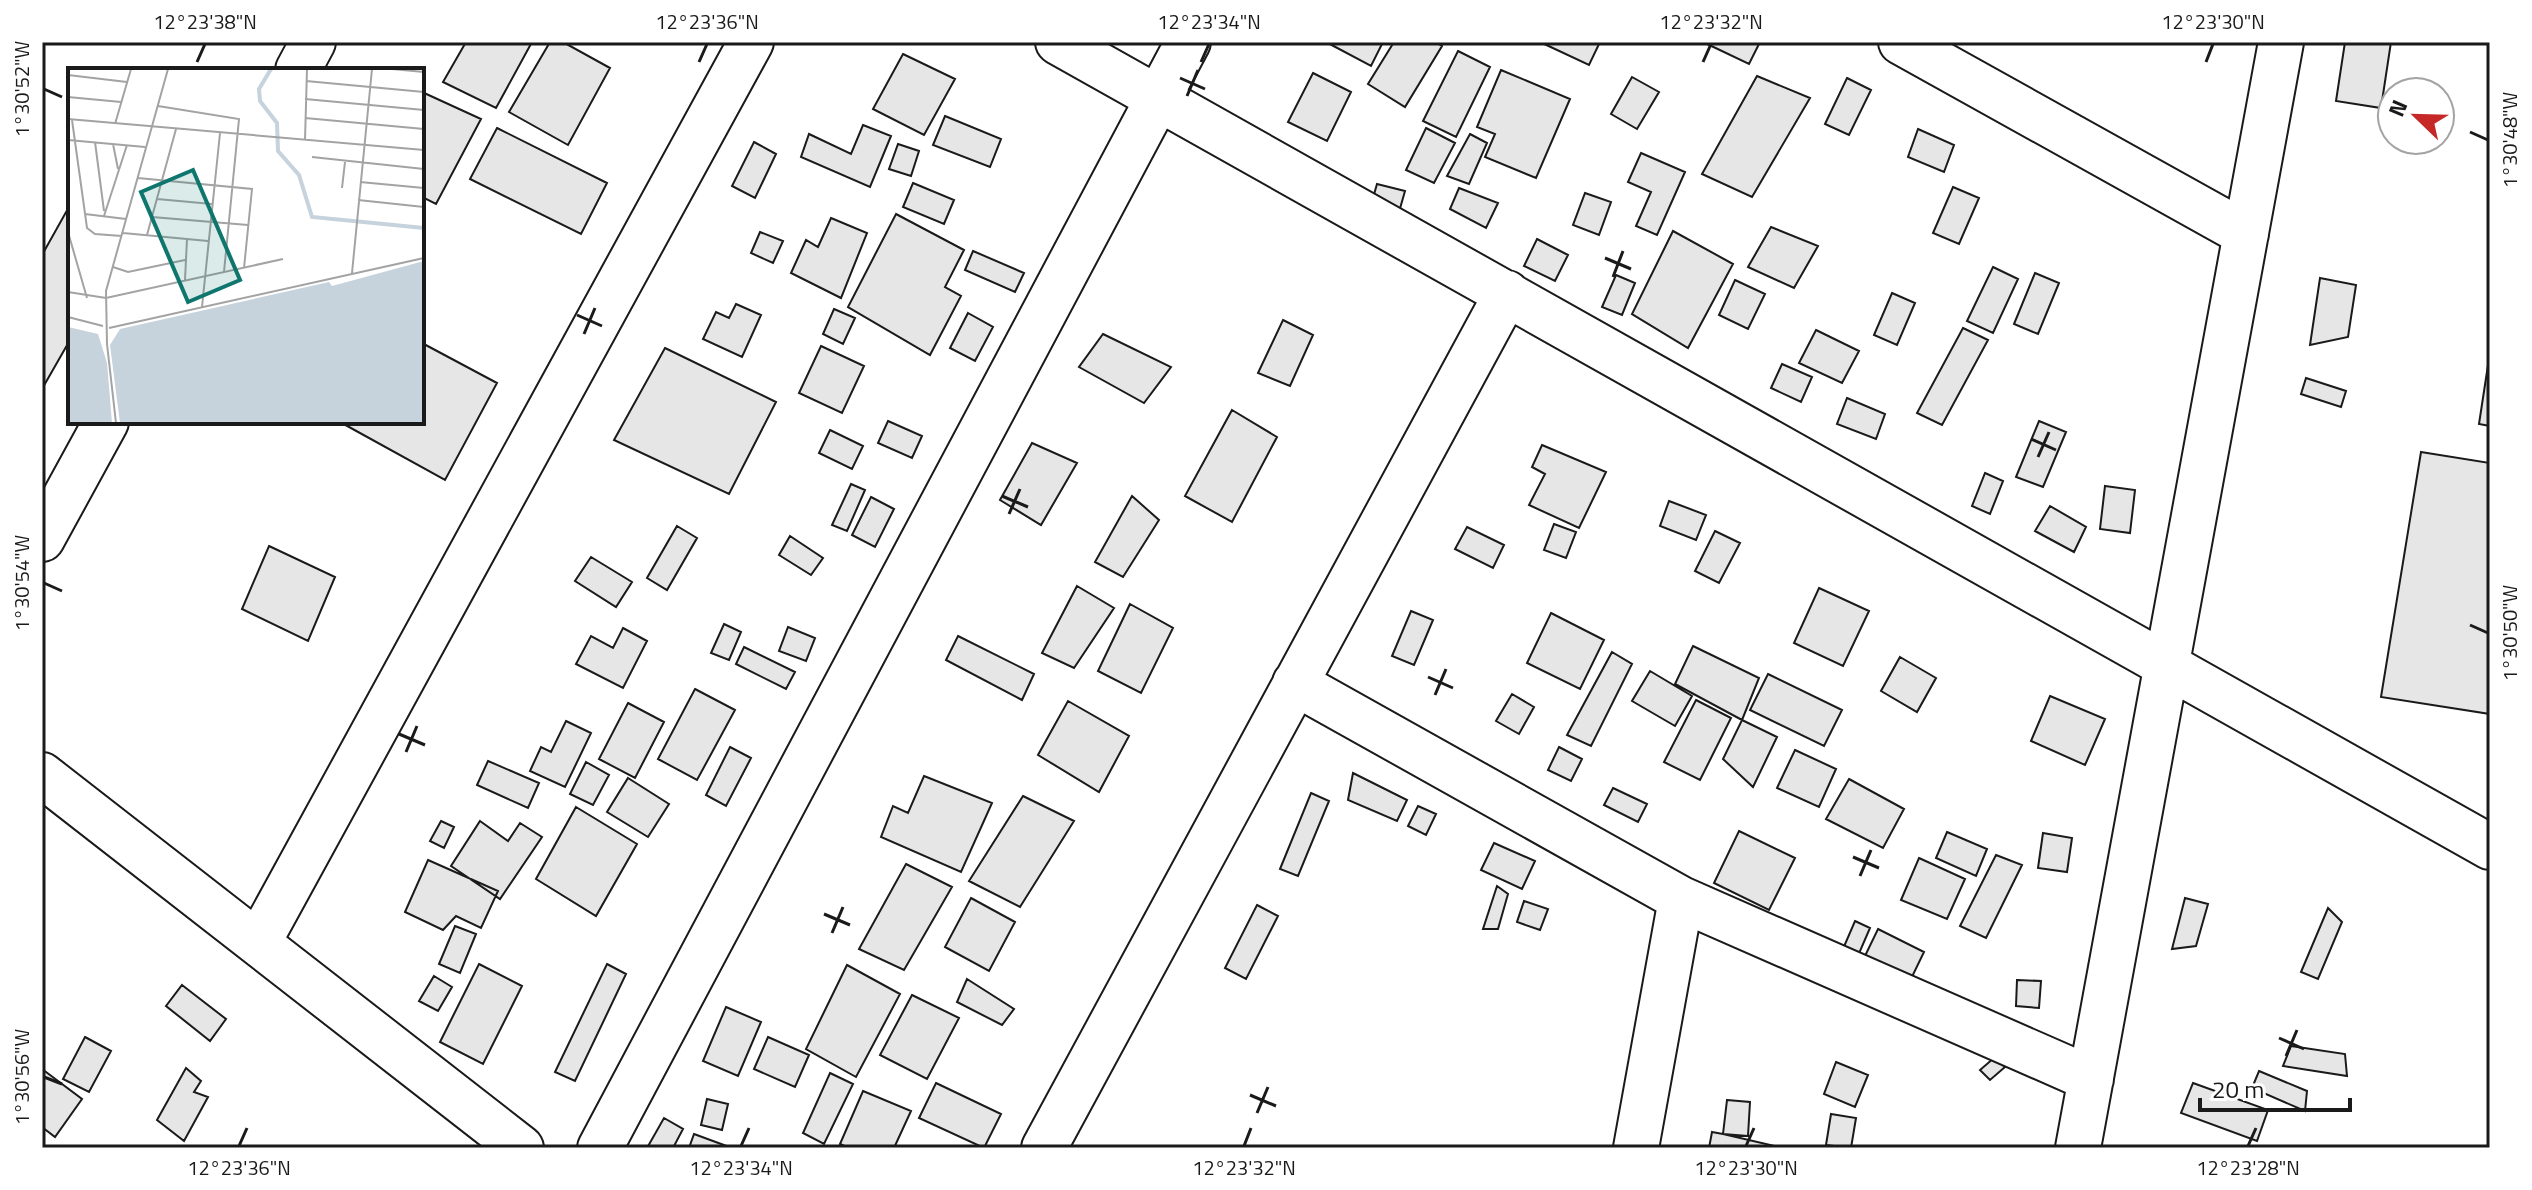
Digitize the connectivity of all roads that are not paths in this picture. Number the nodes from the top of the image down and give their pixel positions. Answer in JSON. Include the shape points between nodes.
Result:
{"nodes":[{"id":1,"x":313,"y":42,"type":"edge"},
{"id":2,"x":751,"y":42,"type":"edge"},
{"id":3,"x":1058,"y":42,"type":"edge"},
{"id":4,"x":1188,"y":42,"type":"edge"},
{"id":5,"x":1901,"y":42,"type":"edge"},
{"id":6,"x":2281,"y":42,"type":"edge"},
{"id":7,"x":299,"y":68,"type":"edge"},
{"id":8,"x":1158,"y":98,"type":"junction"},
{"id":9,"x":2246,"y":234,"type":"junction"},
{"id":10,"x":1507,"y":293,"type":"junction"},
{"id":11,"x":105,"y":424,"type":"edge"},
{"id":12,"x":42,"y":539,"type":"edge"},
{"id":13,"x":2167,"y":663,"type":"junction"},
{"id":14,"x":1295,"y":683,"type":"junction"},
{"id":15,"x":42,"y":775,"type":"edge"},
{"id":16,"x":2490,"y":847,"type":"edge"},
{"id":17,"x":1681,"y":899,"type":"junction"},
{"id":18,"x":258,"y":943,"type":"junction"},
{"id":19,"x":2091,"y":1079,"type":"junction"},
{"id":20,"x":521,"y":1148,"type":"edge"},
{"id":21,"x":600,"y":1148,"type":"edge"},
{"id":22,"x":1044,"y":1148,"type":"edge"},
{"id":23,"x":1636,"y":1148,"type":"edge"},
{"id":24,"x":2078,"y":1148,"type":"edge"}],
"edges":[{"from":1,"to":7,"type":"street"},
{"from":2,"to":18,"type":"street"},
{"from":3,"to":8,"type":"street"},
{"from":4,"to":8,"type":"street"},
{"from":5,"to":9,"type":"street"},
{"from":6,"to":9,"type":"street"},
{"from":8,"to":10,"type":"street"},
{"from":8,"to":21,"type":"street"},
{"from":9,"to":13,"type":"street"},
{"from":10,"to":13,"type":"street"},
{"from":10,"to":14,"type":"street"},
{"from":11,"to":12,"type":"street"},
{"from":13,"to":16,"type":"street"},
{"from":13,"to":19,"type":"street"},
{"from":14,"to":17,"type":"street"},
{"from":14,"to":22,"type":"street"},
{"from":15,"to":18,"type":"street"},
{"from":17,"to":19,"type":"street"},
{"from":17,"to":23,"type":"street"},
{"from":18,"to":20,"type":"street"},
{"from":19,"to":24,"type":"street"}]}
